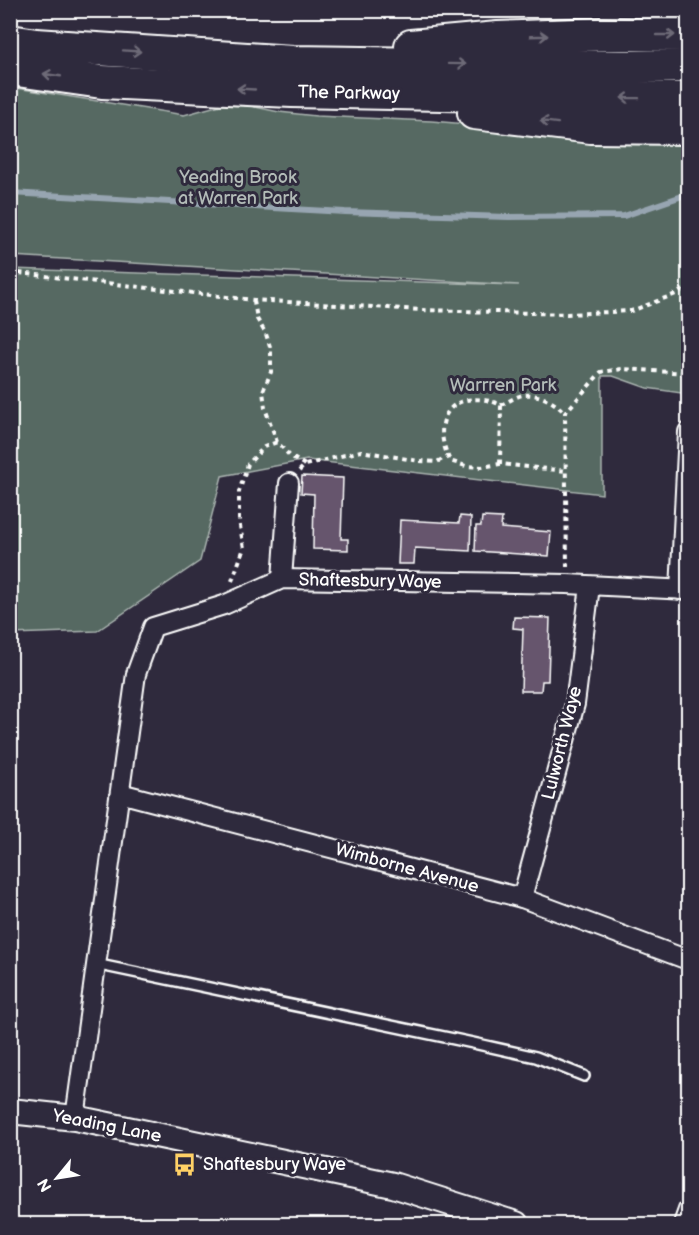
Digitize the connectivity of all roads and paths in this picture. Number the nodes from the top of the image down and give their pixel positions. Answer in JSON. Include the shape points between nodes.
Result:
{"nodes":[{"id":1,"x":688,"y":35,"type":"edge"},
{"id":2,"x":10,"y":41,"type":"edge"},
{"id":3,"x":688,"y":66,"type":"edge"},
{"id":4,"x":10,"y":69,"type":"edge"},
{"id":5,"x":293,"y":77,"type":"junction"},
{"id":6,"x":688,"y":99,"type":"edge"},
{"id":7,"x":688,"y":128,"type":"edge"},
{"id":8,"x":10,"y":272,"type":"edge"},
{"id":9,"x":688,"y":286,"type":"edge"},
{"id":10,"x":254,"y":300,"type":"junction"},
{"id":11,"x":688,"y":373,"type":"edge"},
{"id":12,"x":501,"y":405,"type":"junction"},
{"id":13,"x":565,"y":413,"type":"junction"},
{"id":14,"x":688,"y":432,"type":"edge"},
{"id":15,"x":277,"y":442,"type":"junction"},
{"id":16,"x":448,"y":456,"type":"junction"},
{"id":17,"x":500,"y":464,"type":"junction"},
{"id":18,"x":305,"y":465,"type":"junction"},
{"id":19,"x":566,"y":471,"type":"junction"},
{"id":20,"x":289,"y":483,"type":"joint"},
{"id":21,"x":282,"y":579,"type":"junction"},
{"id":22,"x":567,"y":584,"type":"junction"},
{"id":23,"x":590,"y":586,"type":"junction"},
{"id":24,"x":684,"y":590,"type":"edge"},
{"id":25,"x":224,"y":605,"type":"junction"},
{"id":26,"x":120,"y":793,"type":"junction"},
{"id":27,"x":522,"y":898,"type":"junction"},
{"id":28,"x":688,"y":960,"type":"edge"},
{"id":29,"x":95,"y":964,"type":"junction"},
{"id":30,"x":584,"y":1076,"type":"dead end"},
{"id":31,"x":10,"y":1111,"type":"edge"},
{"id":32,"x":75,"y":1118,"type":"junction"},
{"id":33,"x":688,"y":1210,"type":"edge"},
{"id":34,"x":516,"y":1224,"type":"edge"},
{"id":35,"x":684,"y":1224,"type":"edge"}],
"edges":[{"from":5,"to":1,"type":"highway","one_way":true,"via":[[395,47],[498,38]]},
{"from":2,"to":5,"type":"highway","name":"The Parkway","one_way":true},
{"from":5,"to":3,"type":"highway","name":"The Parkway","one_way":true},
{"from":5,"to":4,"type":"highway","name":"The Parkway","one_way":true,"via":[[102,82]]},
{"from":6,"to":5,"type":"highway","name":"The Parkway","one_way":true},
{"from":7,"to":5,"type":"highway","one_way":true,"via":[[591,127]]},
{"from":8,"to":10,"type":"path"},
{"from":9,"to":10,"type":"path","via":[[631,311],[567,314]]},
{"from":10,"to":15,"type":"path","via":[[257,319],[271,350],[271,372],[263,391]]},
{"from":11,"to":13,"type":"path","via":[[622,369],[601,372]]},
{"from":12,"to":13,"type":"path","via":[[521,395],[536,396],[557,404]]},
{"from":12,"to":16,"type":"path","via":[[477,398],[462,400],[449,409],[442,432]]},
{"from":12,"to":17,"type":"path"},
{"from":13,"to":19,"type":"path"},
{"from":14,"to":24,"type":"street"},
{"from":15,"to":18,"type":"path"},
{"from":15,"to":25,"type":"path","via":[[264,447],[248,464],[239,492],[243,548]]},
{"from":16,"to":17,"type":"path","via":[[450,461],[466,466]]},
{"from":16,"to":18,"type":"path","via":[[437,462],[418,461],[361,451]]},
{"from":17,"to":19,"type":"path"},
{"from":18,"to":20,"type":"path"},
{"from":19,"to":22,"type":"path"},
{"from":20,"to":21,"type":"street"},
{"from":21,"to":22,"type":"street","name":"Shaftesbury Waye"},
{"from":21,"to":25,"type":"street","name":"Shaftesbury Waye"},
{"from":22,"to":23,"type":"street","name":"Shaftesbury Waye"},
{"from":23,"to":24,"type":"street","name":"Shaftesbury Waye"},
{"from":23,"to":27,"type":"street","name":"Lulworth Waye","via":[[575,704]]},
{"from":25,"to":26,"type":"street","name":"Shaftesbury Waye","via":[[153,627],[136,674]]},
{"from":26,"to":27,"type":"street","name":"Wimborne Avenue"},
{"from":26,"to":29,"type":"street","name":"Shaftesbury Waye"},
{"from":27,"to":28,"type":"street","name":"Wimborne Avenue"},
{"from":29,"to":30,"type":"lane","via":[[473,1042],[536,1057]]},
{"from":29,"to":32,"type":"street","name":"Shaftesbury Waye"},
{"from":31,"to":32,"type":"street","name":"Yeading Lane"},
{"from":32,"to":34,"type":"street","name":"Yeading Lane","via":[[393,1185]]},
{"from":33,"to":35,"type":"street"}]}
